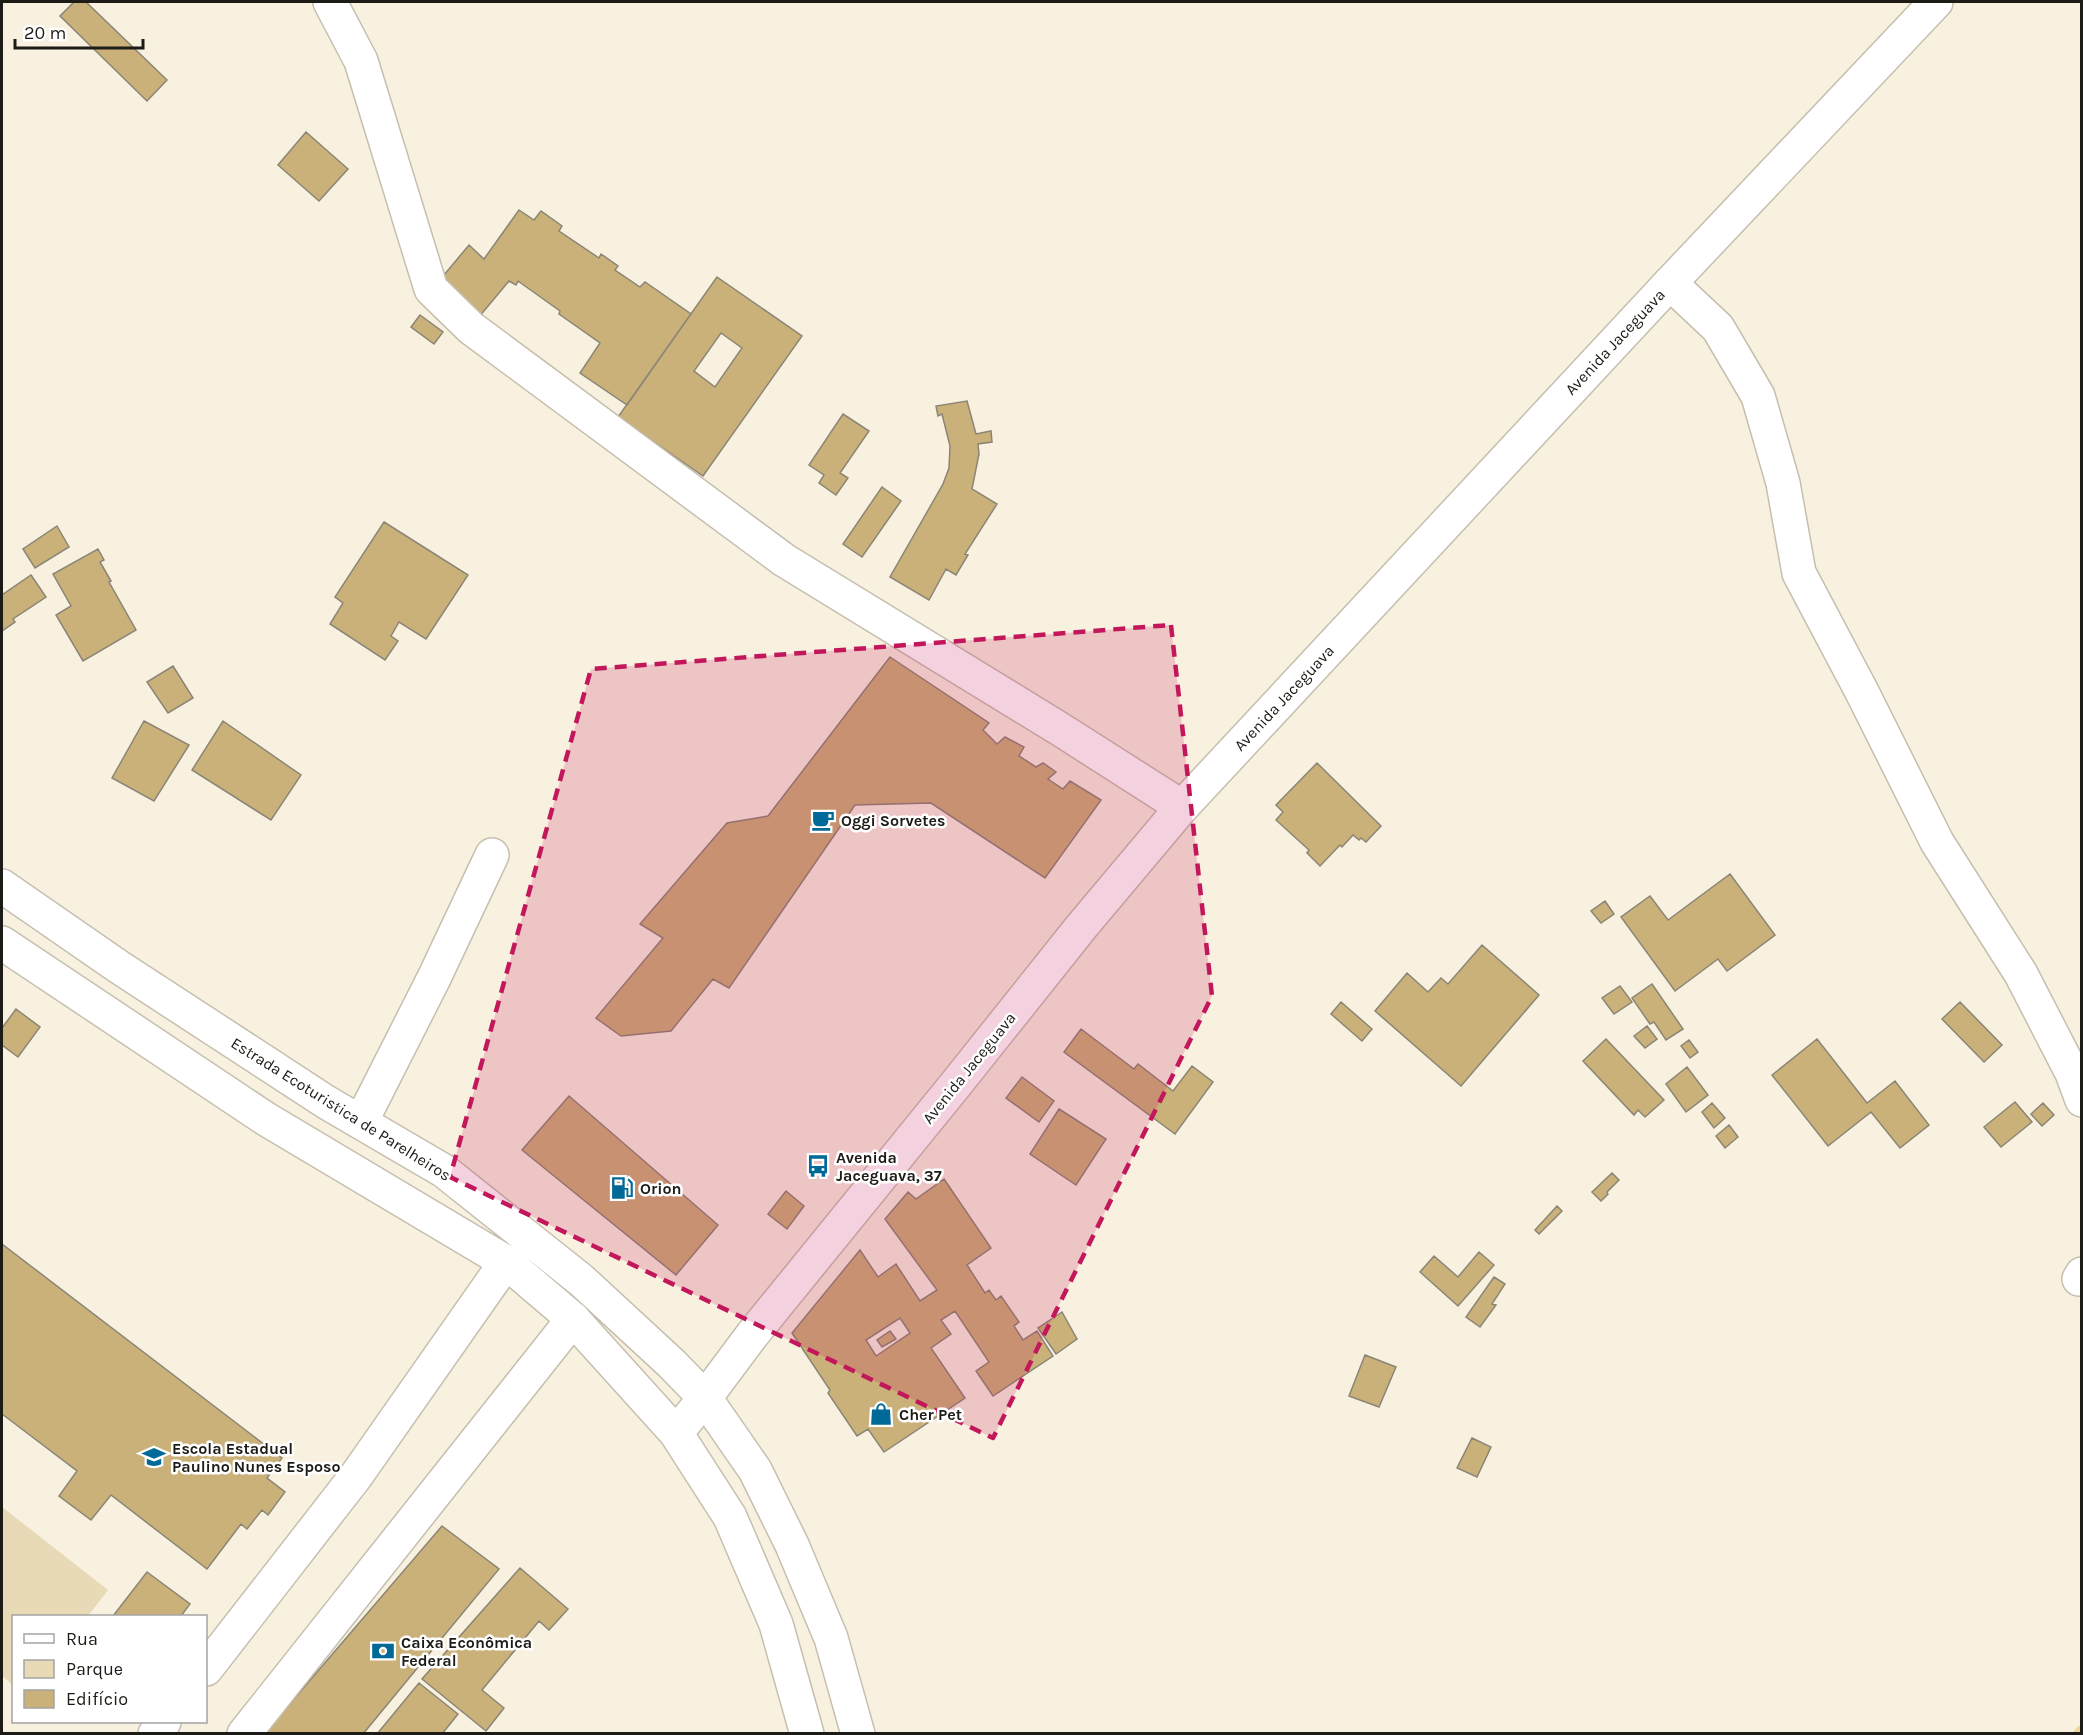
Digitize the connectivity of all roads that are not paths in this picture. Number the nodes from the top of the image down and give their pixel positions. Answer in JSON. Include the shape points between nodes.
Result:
{"nodes":[{"id":1,"x":330,"y":2,"type":"edge"},
{"id":2,"x":1936,"y":2,"type":"edge"},
{"id":3,"x":1670,"y":282,"type":"junction"},
{"id":4,"x":1182,"y":807,"type":"junction"},
{"id":5,"x":492,"y":855,"type":"dead end"},
{"id":6,"x":2,"y":886,"type":"edge"},
{"id":7,"x":2,"y":943,"type":"edge"},
{"id":8,"x":2082,"y":1100,"type":"edge"},
{"id":9,"x":361,"y":1122,"type":"junction"},
{"id":10,"x":506,"y":1262,"type":"junction"},
{"id":11,"x":573,"y":1319,"type":"junction"},
{"id":12,"x":705,"y":1398,"type":"junction"},
{"id":13,"x":676,"y":1433,"type":"junction"},
{"id":14,"x":207,"y":1667,"type":"edge"},
{"id":15,"x":244,"y":1734,"type":"edge"},
{"id":16,"x":807,"y":1734,"type":"edge"},
{"id":17,"x":858,"y":1734,"type":"edge"}],
"edges":[{"from":1,"to":4,"type":"main road","via":[[361,61],[431,289],[471,328],[784,560]]},
{"from":2,"to":3,"type":"main road","name":"Avenida Jaceguava"},
{"from":3,"to":4,"type":"main road","name":"Avenida Jaceguava"},
{"from":3,"to":8,"type":"main road","via":[[1718,328],[1758,396],[1783,483],[1799,573],[1937,842],[2021,974]]},
{"from":4,"to":12,"type":"main road","name":"Avenida Jaceguava","via":[[1082,926]]},
{"from":5,"to":9,"type":"main road"},
{"from":6,"to":9,"type":"main road","name":"Estrada Ecoturistica de Parelheiros","via":[[119,967]]},
{"from":7,"to":10,"type":"main road","via":[[266,1119]]},
{"from":9,"to":12,"type":"main road","name":"Estrada Ecoturistica de Parelheiros","via":[[444,1171],[581,1280]]},
{"from":10,"to":11,"type":"main road"},
{"from":10,"to":14,"type":"main road","via":[[356,1476]]},
{"from":11,"to":13,"type":"main road"},
{"from":11,"to":15,"type":"main road"},
{"from":12,"to":13,"type":"main road","name":"Avenida Jaceguava"},
{"from":12,"to":17,"type":"main road","name":"Estrada Ecoturistica de Parelheiros","via":[[755,1470],[792,1545],[831,1638]]},
{"from":13,"to":16,"type":"main road","via":[[730,1517],[776,1624]]}]}
